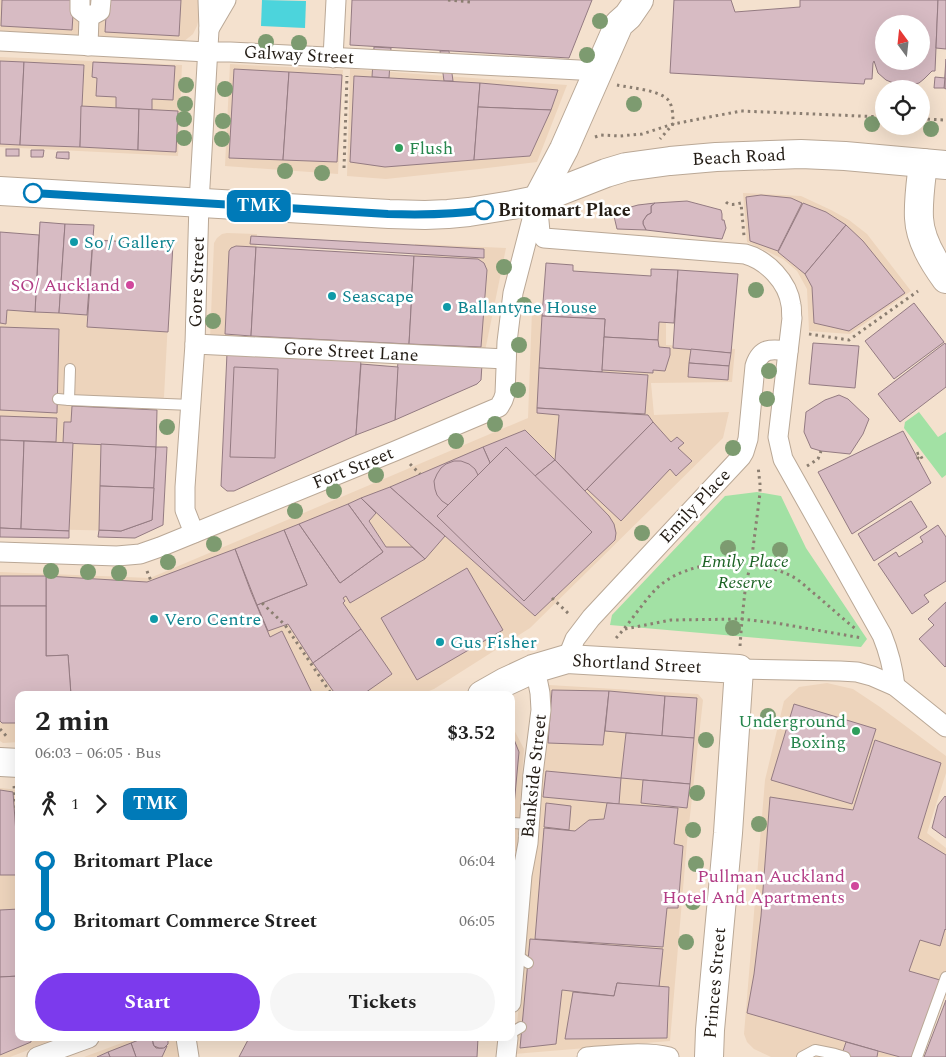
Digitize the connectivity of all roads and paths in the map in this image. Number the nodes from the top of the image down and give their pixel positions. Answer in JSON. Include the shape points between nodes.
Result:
{"nodes":[{"id":1,"x":80,"y":0,"type":"edge"},
{"id":2,"x":101,"y":0,"type":"edge"},
{"id":3,"x":208,"y":0,"type":"edge"},
{"id":4,"x":226,"y":0,"type":"edge"},
{"id":5,"x":336,"y":0,"type":"edge"},
{"id":6,"x":448,"y":0,"type":"edge"},
{"id":7,"x":639,"y":0,"type":"edge"},
{"id":8,"x":471,"y":2,"type":"dead end"},
{"id":9,"x":619,"y":12,"type":"edge"},
{"id":10,"x":89,"y":17,"type":"junction"},
{"id":11,"x":209,"y":30,"type":"junction"},
{"id":12,"x":0,"y":41,"type":"edge"},
{"id":13,"x":88,"y":46,"type":"junction"},
{"id":14,"x":208,"y":52,"type":"junction"},
{"id":15,"x":341,"y":58,"type":"junction"},
{"id":16,"x":607,"y":78,"type":"junction"},
{"id":17,"x":875,"y":117,"type":"edge"},
{"id":18,"x":930,"y":119,"type":"edge"},
{"id":19,"x":946,"y":120,"type":"edge"},
{"id":20,"x":673,"y":124,"type":"junction"},
{"id":21,"x":602,"y":135,"type":"dead end"},
{"id":22,"x":934,"y":164,"type":"edge"},
{"id":23,"x":344,"y":168,"type":"dead end"},
{"id":24,"x":0,"y":191,"type":"edge"},
{"id":25,"x":537,"y":200,"type":"junction"},
{"id":26,"x":726,"y":202,"type":"dead end"},
{"id":27,"x":199,"y":203,"type":"junction"},
{"id":28,"x":744,"y":242,"type":"dead end"},
{"id":29,"x":946,"y":278,"type":"edge"},
{"id":30,"x":918,"y":291,"type":"dead end"},
{"id":31,"x":803,"y":334,"type":"dead end"},
{"id":32,"x":195,"y":344,"type":"junction"},
{"id":33,"x":788,"y":351,"type":"junction"},
{"id":34,"x":506,"y":359,"type":"junction"},
{"id":35,"x":70,"y":369,"type":"dead end"},
{"id":36,"x":191,"y":405,"type":"junction"},
{"id":37,"x":821,"y":451,"type":"dead end"},
{"id":38,"x":917,"y":459,"type":"dead end"},
{"id":39,"x":924,"y":462,"type":"dead end"},
{"id":40,"x":758,"y":465,"type":"dead end"},
{"id":41,"x":807,"y":466,"type":"dead end"},
{"id":42,"x":194,"y":533,"type":"junction"},
{"id":43,"x":0,"y":552,"type":"edge"},
{"id":44,"x":751,"y":564,"type":"junction"},
{"id":45,"x":552,"y":598,"type":"dead end"},
{"id":46,"x":262,"y":603,"type":"dead end"},
{"id":47,"x":570,"y":616,"type":"dead end"},
{"id":48,"x":742,"y":619,"type":"junction"},
{"id":49,"x":625,"y":629,"type":"junction"},
{"id":50,"x":615,"y":640,"type":"dead end"},
{"id":51,"x":740,"y":657,"type":"junction"},
{"id":52,"x":567,"y":659,"type":"junction"},
{"id":53,"x":533,"y":669,"type":"junction"},
{"id":54,"x":895,"y":686,"type":"junction"},
{"id":55,"x":329,"y":691,"type":"edge"},
{"id":56,"x":490,"y":691,"type":"edge"},
{"id":57,"x":946,"y":727,"type":"edge"},
{"id":58,"x":0,"y":729,"type":"edge"},
{"id":59,"x":4,"y":750,"type":"edge"},
{"id":60,"x":15,"y":771,"type":"edge"},
{"id":61,"x":517,"y":874,"type":"edge"},
{"id":62,"x":946,"y":977,"type":"edge"},
{"id":63,"x":515,"y":987,"type":"edge"},
{"id":64,"x":81,"y":1041,"type":"edge"},
{"id":65,"x":186,"y":1041,"type":"edge"},
{"id":66,"x":512,"y":1041,"type":"edge"},
{"id":67,"x":37,"y":1057,"type":"edge"},
{"id":68,"x":189,"y":1057,"type":"edge"},
{"id":69,"x":506,"y":1057,"type":"edge"},
{"id":70,"x":587,"y":1057,"type":"edge"},
{"id":71,"x":669,"y":1057,"type":"edge"},
{"id":72,"x":709,"y":1057,"type":"edge"},
{"id":73,"x":802,"y":1057,"type":"edge"},
{"id":74,"x":846,"y":1057,"type":"edge"},
{"id":75,"x":917,"y":1057,"type":"edge"}],
"edges":[{"from":1,"to":10,"type":"street","via":[[80,10]]},
{"from":2,"to":10,"type":"street","via":[[100,11]]},
{"from":3,"to":11,"type":"street","name":"Gore Street"},
{"from":4,"to":11,"type":"street","name":"Gore Street"},
{"from":5,"to":15,"type":"street"},
{"from":6,"to":8,"type":"path"},
{"from":7,"to":9,"type":"main road","via":[[628,16]]},
{"from":9,"to":16,"type":"main road"},
{"from":10,"to":13,"type":"street"},
{"from":11,"to":14,"type":"street","name":"Gore Street"},
{"from":12,"to":13,"type":"street","name":"Galway Street"},
{"from":13,"to":14,"type":"street","name":"Galway Street"},
{"from":14,"to":15,"type":"street","name":"Galway Street"},
{"from":14,"to":27,"type":"street","name":"Gore Street"},
{"from":15,"to":16,"type":"street","name":"Galway Street"},
{"from":15,"to":23,"type":"path"},
{"from":16,"to":20,"type":"path","via":[[657,92],[670,102]]},
{"from":16,"to":25,"type":"main road"},
{"from":17,"to":20,"type":"path","via":[[741,111]]},
{"from":18,"to":19,"type":"path"},
{"from":20,"to":21,"type":"path","via":[[642,134]]},
{"from":22,"to":25,"type":"main road","name":"Beach Road","via":[[801,154],[670,161],[626,167]]},
{"from":22,"to":29,"type":"main road","via":[[919,217],[920,229]]},
{"from":24,"to":27,"type":"main road","name":"Beach Road"},
{"from":25,"to":27,"type":"main road","name":"Beach Road","via":[[469,212],[426,215]]},
{"from":25,"to":33,"type":"street","via":[[540,232],[544,238],[745,254],[758,259],[781,280],[789,296],[792,318]]},
{"from":25,"to":34,"type":"street","name":"Fort Street","via":[[513,293]]},
{"from":26,"to":28,"type":"path","via":[[741,203]]},
{"from":27,"to":32,"type":"street","name":"Gore Street"},
{"from":30,"to":31,"type":"path","via":[[849,340]]},
{"from":32,"to":34,"type":"street","name":"Gore Street Lane"},
{"from":32,"to":36,"type":"street","name":"Gore Street"},
{"from":33,"to":52,"type":"street","name":"Emily Place","via":[[772,349],[757,359],[748,439],[741,457],[591,618],[575,639]]},
{"from":33,"to":54,"type":"street","via":[[778,437],[783,459],[882,634]]},
{"from":34,"to":42,"type":"street","name":"Fort Street","via":[[505,394],[499,407]]},
{"from":35,"to":36,"type":"lane","via":[[63,400]]},
{"from":36,"to":42,"type":"street","name":"Gore Street","via":[[185,510]]},
{"from":37,"to":41,"type":"path","via":[[818,459]]},
{"from":38,"to":39,"type":"path","via":[[916,454],[919,453]]},
{"from":40,"to":44,"type":"path","via":[[760,484]]},
{"from":42,"to":43,"type":"street","name":"Fort Street","via":[[140,554]]},
{"from":44,"to":48,"type":"path"},
{"from":44,"to":48,"type":"path","via":[[778,570],[796,579],[867,639]]},
{"from":44,"to":49,"type":"path","via":[[716,564],[670,579],[655,590]]},
{"from":45,"to":47,"type":"path"},
{"from":46,"to":55,"type":"path","via":[[285,625]]},
{"from":48,"to":49,"type":"path","via":[[670,620]]},
{"from":48,"to":51,"type":"path"},
{"from":49,"to":50,"type":"path"},
{"from":51,"to":52,"type":"main road","name":"Shortland Street"},
{"from":51,"to":54,"type":"street","via":[[857,672]]},
{"from":51,"to":72,"type":"main road","name":"Princes Street"},
{"from":52,"to":53,"type":"main road","name":"Shortland Street"},
{"from":53,"to":56,"type":"main road","name":"Shortland Street"},
{"from":53,"to":61,"type":"street","name":"Bankside Street","via":[[542,702],[533,774],[521,824],[528,843]]},
{"from":54,"to":57,"type":"street"},
{"from":58,"to":59,"type":"path"},
{"from":59,"to":60,"type":"main road"},
{"from":61,"to":63,"type":"street","name":"Bankside Street","via":[[522,959]]},
{"from":62,"to":75,"type":"lane"},
{"from":64,"to":67,"type":"street"},
{"from":65,"to":68,"type":"street"},
{"from":66,"to":69,"type":"street"},
{"from":70,"to":71,"type":"street"},
{"from":73,"to":74,"type":"lane","via":[[815,1050]]}]}
